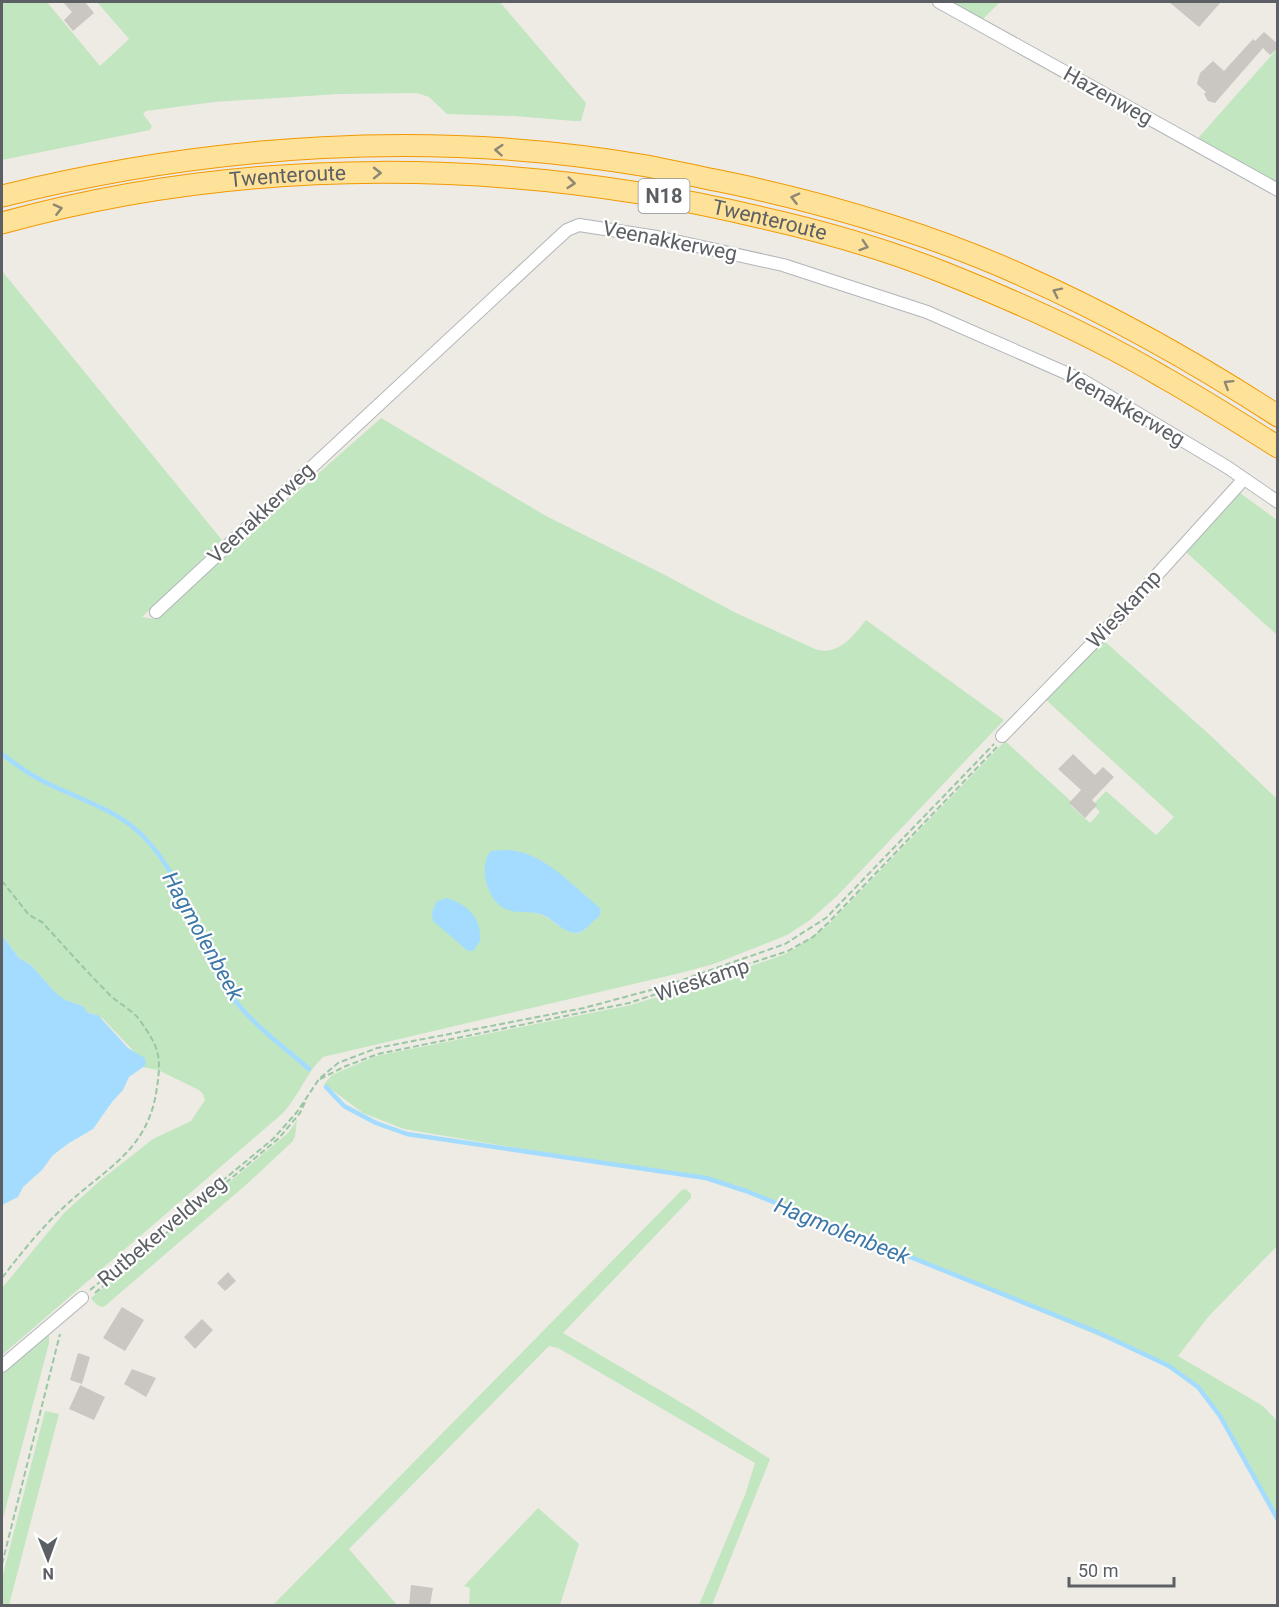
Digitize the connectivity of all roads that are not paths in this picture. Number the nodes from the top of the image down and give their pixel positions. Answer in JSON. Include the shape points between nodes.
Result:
{"nodes":[{"id":1,"x":939,"y":2,"type":"edge"},
{"id":2,"x":1278,"y":190,"type":"edge"},
{"id":3,"x":2,"y":196,"type":"edge"},
{"id":4,"x":2,"y":223,"type":"edge"},
{"id":5,"x":1278,"y":416,"type":"edge"},
{"id":6,"x":1278,"y":447,"type":"edge"},
{"id":7,"x":1243,"y":480,"type":"junction"},
{"id":8,"x":1278,"y":502,"type":"edge"},
{"id":9,"x":156,"y":612,"type":"dead end"},
{"id":10,"x":1002,"y":736,"type":"road end"},
{"id":11,"x":81,"y":1298,"type":"road end"},
{"id":12,"x":2,"y":1366,"type":"edge"}],
"edges":[{"from":1,"to":2,"type":"street","name":"Hazenweg"},
{"from":5,"to":3,"type":"highway","name":"Twenteroute","number":"N18","one_way":true,"via":[[1178,353],[1098,311],[971,254],[789,196],[645,166],[540,153],[360,146],[204,157],[127,168]]},
{"from":4,"to":6,"type":"highway","name":"Twenteroute","number":"N18","one_way":true,"via":[[141,193],[284,176],[480,174],[662,195],[818,230],[942,272],[1111,348]]},
{"from":7,"to":8,"type":"street","name":"Veenakkerweg"},
{"from":7,"to":9,"type":"street","name":"Veenakkerweg","via":[[1082,381],[927,312],[783,265],[657,237],[579,225],[547,248]]},
{"from":7,"to":10,"type":"street","name":"Wieskamp","via":[[1126,609]]},
{"from":11,"to":12,"type":"street","name":"Rutbekerveldweg"}]}
